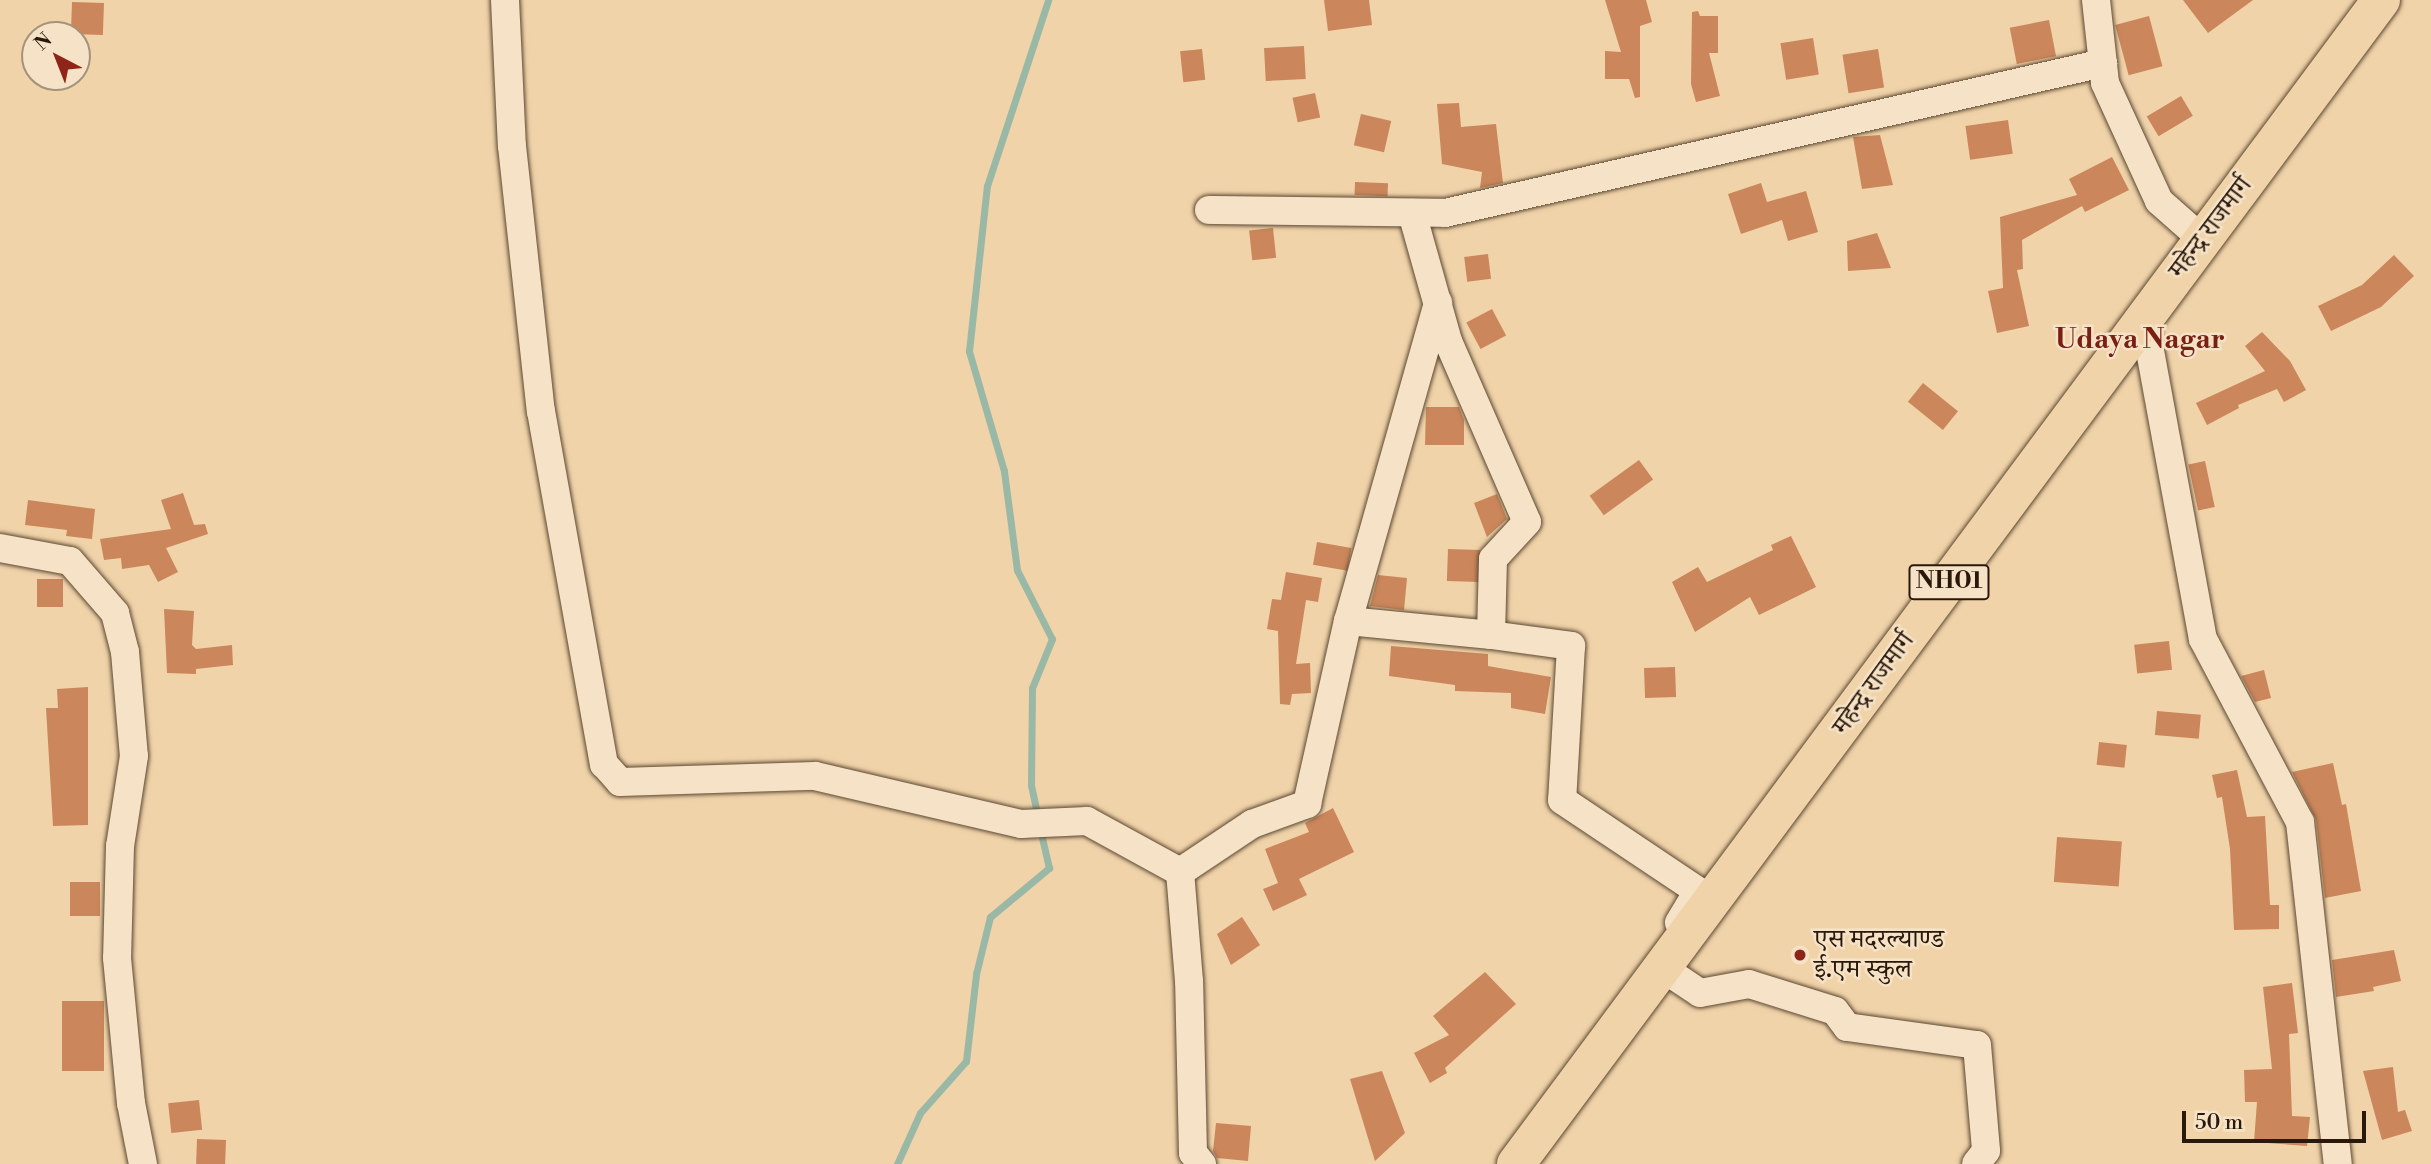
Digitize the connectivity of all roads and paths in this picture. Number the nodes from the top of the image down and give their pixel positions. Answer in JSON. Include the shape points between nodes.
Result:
{"nodes":[{"id":1,"x":505,"y":0,"type":"edge"},
{"id":2,"x":2096,"y":0,"type":"edge"},
{"id":3,"x":2381,"y":0,"type":"edge"},
{"id":4,"x":2102,"y":63,"type":"junction"},
{"id":5,"x":1209,"y":210,"type":"dead end"},
{"id":6,"x":1412,"y":213,"type":"junction"},
{"id":7,"x":2202,"y":239,"type":"junction"},
{"id":8,"x":1437,"y":302,"type":"junction"},
{"id":9,"x":2144,"y":318,"type":"junction"},
{"id":10,"x":0,"y":548,"type":"edge"},
{"id":11,"x":1348,"y":621,"type":"junction"},
{"id":12,"x":1491,"y":635,"type":"junction"},
{"id":13,"x":1180,"y":872,"type":"junction"},
{"id":14,"x":1664,"y":969,"type":"junction"},
{"id":15,"x":1619,"y":1021,"type":"junction"},
{"id":16,"x":143,"y":1164,"type":"edge"},
{"id":17,"x":1202,"y":1164,"type":"edge"},
{"id":18,"x":1516,"y":1164,"type":"edge"},
{"id":19,"x":1976,"y":1164,"type":"edge"},
{"id":20,"x":2338,"y":1164,"type":"edge"}],
"edges":[{"from":1,"to":13,"type":"street","via":[[512,146],[541,411],[604,764],[620,782],[815,776],[1021,824],[1087,821]]},
{"from":2,"to":4,"type":"street"},
{"from":3,"to":7,"type":"highway","name":"महेन्द्र राजमार्ग","number":"NH01"},
{"from":4,"to":6,"type":"street","via":[[1445,213]]},
{"from":4,"to":7,"type":"street","via":[[2105,83],[2159,201]]},
{"from":5,"to":6,"type":"street"},
{"from":6,"to":8,"type":"street"},
{"from":7,"to":9,"type":"highway","name":"महेन्द्र राजमार्ग","number":"NH01"},
{"from":8,"to":11,"type":"street"},
{"from":8,"to":12,"type":"street","via":[[1448,341],[1527,522],[1493,559]]},
{"from":9,"to":14,"type":"highway","name":"महेन्द्र राजमार्ग","number":"NH01"},
{"from":9,"to":20,"type":"street","via":[[2203,639],[2300,822]]},
{"from":10,"to":16,"type":"street","via":[[70,561],[115,613],[125,652],[134,756],[120,846],[117,958],[131,1103]]},
{"from":11,"to":12,"type":"street"},
{"from":11,"to":13,"type":"street","via":[[1307,804],[1252,824]]},
{"from":12,"to":15,"type":"street","via":[[1572,646],[1562,800],[1698,891]]},
{"from":13,"to":17,"type":"street","via":[[1189,981],[1193,1153]]},
{"from":14,"to":15,"type":"highway","name":"महेन्द्र राजमार्ग","number":"NH01"},
{"from":14,"to":19,"type":"street","via":[[1700,993],[1749,984],[1835,1011],[1847,1027],[1977,1045],[1986,1151]]},
{"from":15,"to":18,"type":"highway","name":"महेन्द्र राजमार्ग","number":"NH01"}]}
